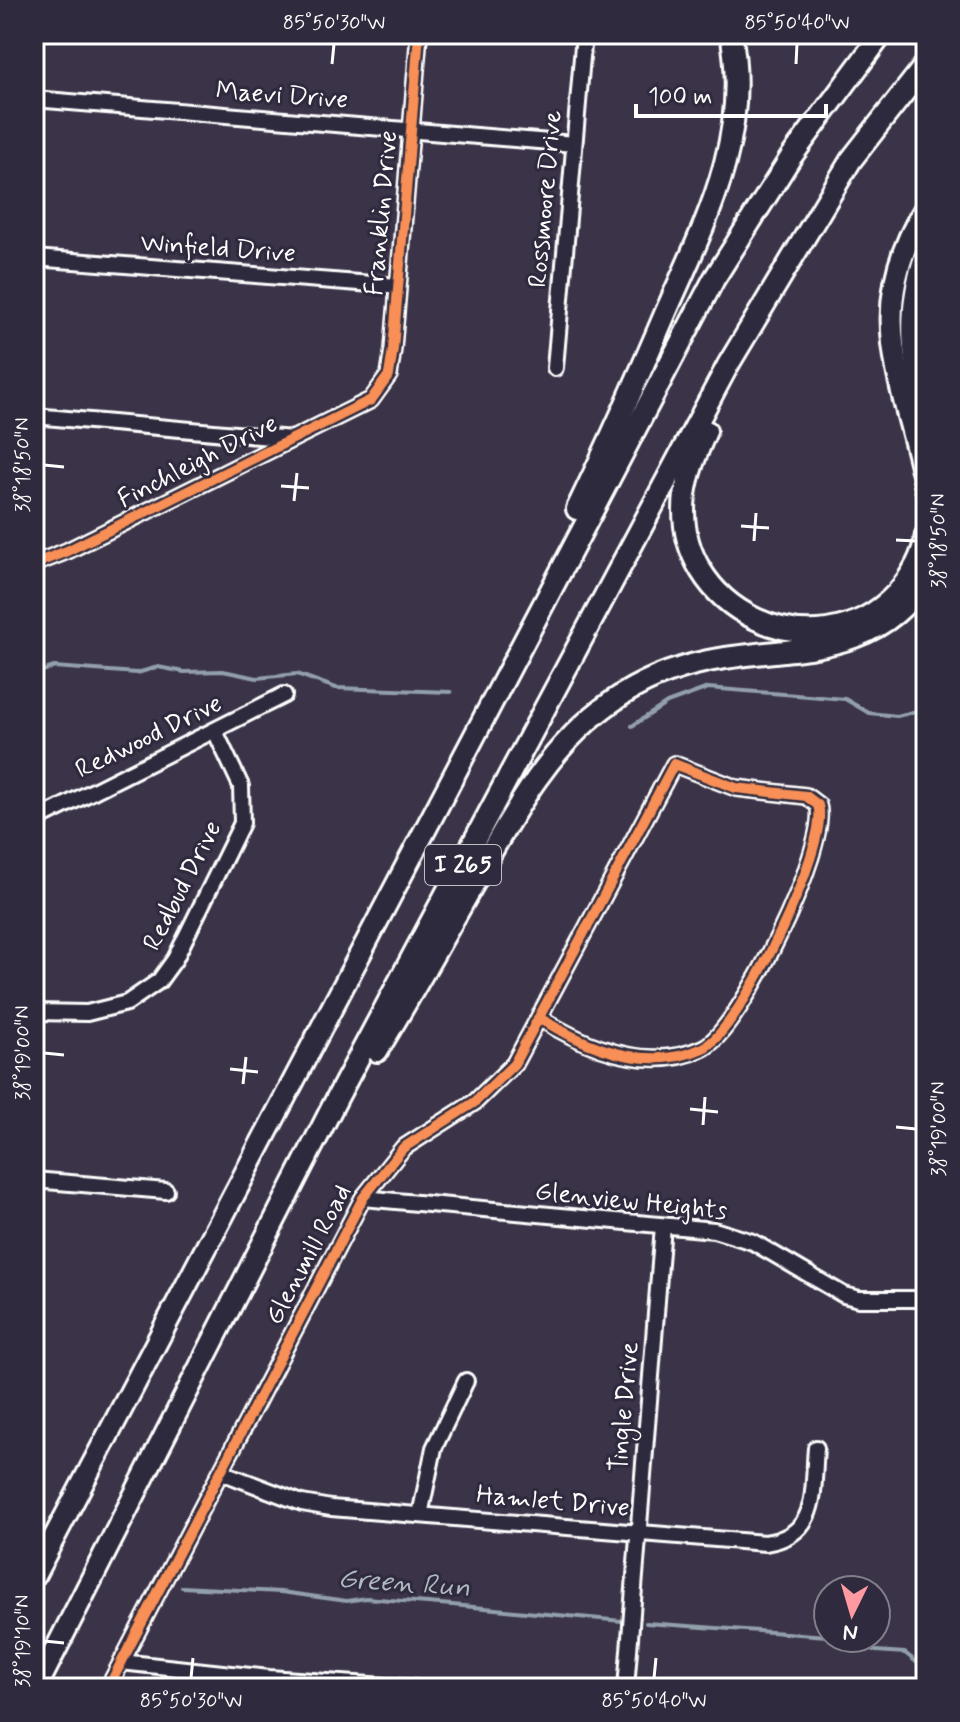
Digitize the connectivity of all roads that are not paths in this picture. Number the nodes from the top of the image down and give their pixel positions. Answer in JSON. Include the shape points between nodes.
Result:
{"nodes":[{"id":1,"x":419,"y":34,"type":"edge"},
{"id":2,"x":584,"y":34,"type":"edge"},
{"id":3,"x":731,"y":34,"type":"edge"},
{"id":4,"x":882,"y":34,"type":"edge"},
{"id":5,"x":926,"y":64,"type":"edge"},
{"id":6,"x":34,"y":99,"type":"edge"},
{"id":7,"x":412,"y":130,"type":"junction"},
{"id":8,"x":574,"y":144,"type":"junction"},
{"id":9,"x":926,"y":207,"type":"edge"},
{"id":10,"x":926,"y":255,"type":"edge"},
{"id":11,"x":34,"y":258,"type":"edge"},
{"id":12,"x":398,"y":286,"type":"junction"},
{"id":13,"x":769,"y":293,"type":"junction"},
{"id":14,"x":555,"y":368,"type":"dead end"},
{"id":15,"x":378,"y":393,"type":"joint"},
{"id":16,"x":926,"y":415,"type":"edge"},
{"id":17,"x":34,"y":416,"type":"edge"},
{"id":18,"x":292,"y":439,"type":"junction"},
{"id":19,"x":926,"y":488,"type":"edge"},
{"id":20,"x":926,"y":535,"type":"edge"},
{"id":21,"x":34,"y":564,"type":"edge"},
{"id":22,"x":926,"y":578,"type":"edge"},
{"id":23,"x":504,"y":678,"type":"junction"},
{"id":24,"x":284,"y":695,"type":"dead end"},
{"id":25,"x":215,"y":731,"type":"junction"},
{"id":26,"x":34,"y":821,"type":"edge"},
{"id":27,"x":34,"y":1012,"type":"edge"},
{"id":28,"x":541,"y":1019,"type":"junction"},
{"id":29,"x":34,"y":1180,"type":"edge"},
{"id":30,"x":166,"y":1191,"type":"dead end"},
{"id":31,"x":289,"y":1194,"type":"junction"},
{"id":32,"x":363,"y":1198,"type":"junction"},
{"id":33,"x":663,"y":1226,"type":"junction"},
{"id":34,"x":926,"y":1299,"type":"edge"},
{"id":35,"x":466,"y":1381,"type":"dead end"},
{"id":36,"x":816,"y":1448,"type":"dead end"},
{"id":37,"x":221,"y":1472,"type":"junction"},
{"id":38,"x":420,"y":1515,"type":"junction"},
{"id":39,"x":638,"y":1533,"type":"junction"},
{"id":40,"x":34,"y":1576,"type":"edge"},
{"id":41,"x":121,"y":1662,"type":"junction"},
{"id":42,"x":36,"y":1688,"type":"edge"},
{"id":43,"x":108,"y":1688,"type":"edge"},
{"id":44,"x":414,"y":1688,"type":"edge"},
{"id":45,"x":626,"y":1688,"type":"edge"}],
"edges":[{"from":1,"to":7,"type":"street","name":"Franklin Drive"},
{"from":2,"to":8,"type":"street","name":"Rossmoore Drive"},
{"from":3,"to":23,"type":"highway","via":[[736,115],[723,178]]},
{"from":4,"to":23,"type":"highway","number":"I 265","via":[[791,157],[714,279]]},
{"from":5,"to":13,"type":"highway","number":"I 265","via":[[851,160]]},
{"from":6,"to":7,"type":"street","name":"Maevi Drive"},
{"from":7,"to":8,"type":"street","name":"Maevi Drive"},
{"from":7,"to":12,"type":"street","name":"Franklin Drive"},
{"from":8,"to":14,"type":"street","name":"Rossmoore Drive"},
{"from":9,"to":19,"type":"highway","via":[[894,286],[891,339],[899,391]]},
{"from":10,"to":16,"type":"highway","via":[[912,334]]},
{"from":11,"to":12,"type":"street","name":"Winfield Drive"},
{"from":12,"to":15,"type":"street","name":"Franklin Drive","via":[[389,375]]},
{"from":13,"to":20,"type":"highway","via":[[690,471],[686,526],[704,575],[721,596],[754,618],[791,632],[817,632],[843,627],[887,603],[917,564]]},
{"from":13,"to":31,"type":"highway","number":"I 265"},
{"from":15,"to":18,"type":"street","name":"Finchleigh Drive"},
{"from":17,"to":18,"type":"street"},
{"from":18,"to":21,"type":"street","name":"Finchleigh Drive"},
{"from":22,"to":31,"type":"highway","via":[[901,610],[858,637],[677,669],[615,699],[562,744],[519,804],[399,1016]]},
{"from":23,"to":40,"type":"highway","number":"I 265"},
{"from":24,"to":25,"type":"street","name":"Redwood Drive"},
{"from":25,"to":26,"type":"street","name":"Redwood Drive"},
{"from":25,"to":27,"type":"street","name":"Redbud Drive","via":[[241,786],[242,823],[175,959],[159,981],[127,1003],[87,1013]]},
{"from":28,"to":28,"type":"street","name":"Glenmill Road","via":[[674,764],[714,782],[806,796],[818,805],[817,846],[803,886],[730,1023],[714,1043],[658,1058],[626,1055],[597,1048]]},
{"from":28,"to":32,"type":"street","name":"Glenmill Road","via":[[503,1078],[403,1148]]},
{"from":29,"to":30,"type":"street"},
{"from":31,"to":42,"type":"highway","number":"I 265"},
{"from":32,"to":33,"type":"street","name":"Glenview Heights"},
{"from":32,"to":37,"type":"street","name":"Glenmill Road"},
{"from":33,"to":34,"type":"street","name":"Glenview Heights","via":[[714,1230],[753,1242],[830,1289],[859,1299]]},
{"from":33,"to":39,"type":"street","name":"Tingle Drive"},
{"from":35,"to":38,"type":"street","via":[[434,1448]]},
{"from":36,"to":39,"type":"street","name":"Hamlet Drive","via":[[807,1516],[787,1538],[765,1543]]},
{"from":37,"to":38,"type":"street","name":"Hamlet Drive","via":[[302,1503]]},
{"from":37,"to":41,"type":"street","name":"Glenmill Road"},
{"from":38,"to":39,"type":"street","name":"Hamlet Drive"},
{"from":39,"to":45,"type":"street","name":"Tingle Drive"},
{"from":41,"to":43,"type":"street","name":"Glenmill Road"},
{"from":41,"to":44,"type":"street"}]}
